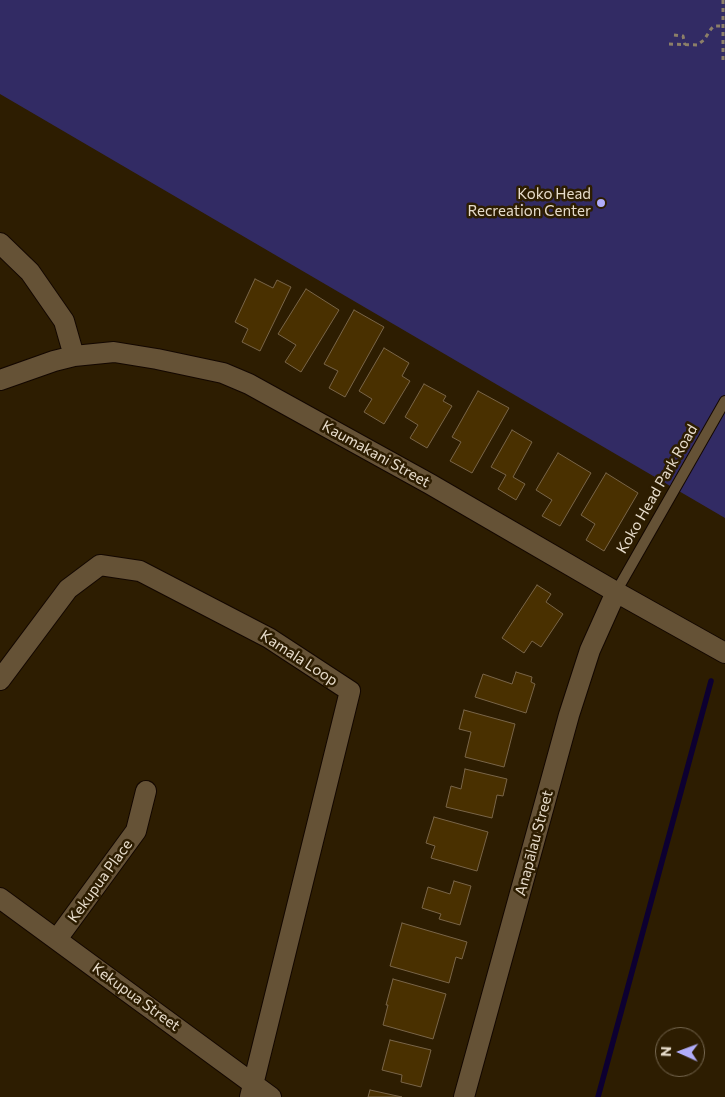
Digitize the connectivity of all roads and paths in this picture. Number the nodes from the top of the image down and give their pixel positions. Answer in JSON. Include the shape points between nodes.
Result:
{"nodes":[{"id":1,"x":723,"y":0,"type":"edge"},
{"id":2,"x":723,"y":26,"type":"junction"},
{"id":3,"x":674,"y":35,"type":"dead end"},
{"id":4,"x":669,"y":44,"type":"dead end"},
{"id":5,"x":685,"y":45,"type":"junction"},
{"id":6,"x":723,"y":60,"type":"dead end"},
{"id":7,"x":0,"y":243,"type":"edge"},
{"id":8,"x":74,"y":356,"type":"junction"},
{"id":9,"x":0,"y":380,"type":"edge"},
{"id":10,"x":725,"y":401,"type":"edge"},
{"id":11,"x":616,"y":592,"type":"junction"},
{"id":12,"x":725,"y":653,"type":"edge"},
{"id":13,"x":0,"y":680,"type":"edge"},
{"id":14,"x":146,"y":791,"type":"dead end"},
{"id":15,"x":0,"y":898,"type":"edge"},
{"id":16,"x":57,"y":939,"type":"junction"},
{"id":17,"x":252,"y":1090,"type":"edge"},
{"id":18,"x":272,"y":1097,"type":"edge"},
{"id":19,"x":464,"y":1097,"type":"edge"}],
"edges":[{"from":1,"to":2,"type":"path"},
{"from":2,"to":5,"type":"path","via":[[714,26],[700,43]]},
{"from":2,"to":6,"type":"path"},
{"from":3,"to":5,"type":"path","via":[[683,36]]},
{"from":4,"to":5,"type":"path"},
{"from":7,"to":8,"type":"street","via":[[30,272],[64,321]]},
{"from":8,"to":9,"type":"street","name":"Kaumakani Street"},
{"from":8,"to":11,"type":"street","name":"Kaumakani Street","via":[[114,352],[157,358],[223,373],[250,384]]},
{"from":10,"to":11,"type":"lane","name":"Koko Head Park Road"},
{"from":11,"to":12,"type":"street","name":"Kaumakani Street"},
{"from":11,"to":19,"type":"street","name":"Anapālau Street","via":[[590,650],[569,715]]},
{"from":13,"to":17,"type":"street","name":"Kamala Loop","via":[[68,589],[100,566],[140,570],[268,638],[350,691]]},
{"from":14,"to":16,"type":"street","name":"Kekupua Place","via":[[136,831]]},
{"from":15,"to":16,"type":"street","name":"Kekupua Street"},
{"from":16,"to":17,"type":"street","name":"Kekupua Street"},
{"from":17,"to":18,"type":"street","name":"Kekupua Street"}]}
